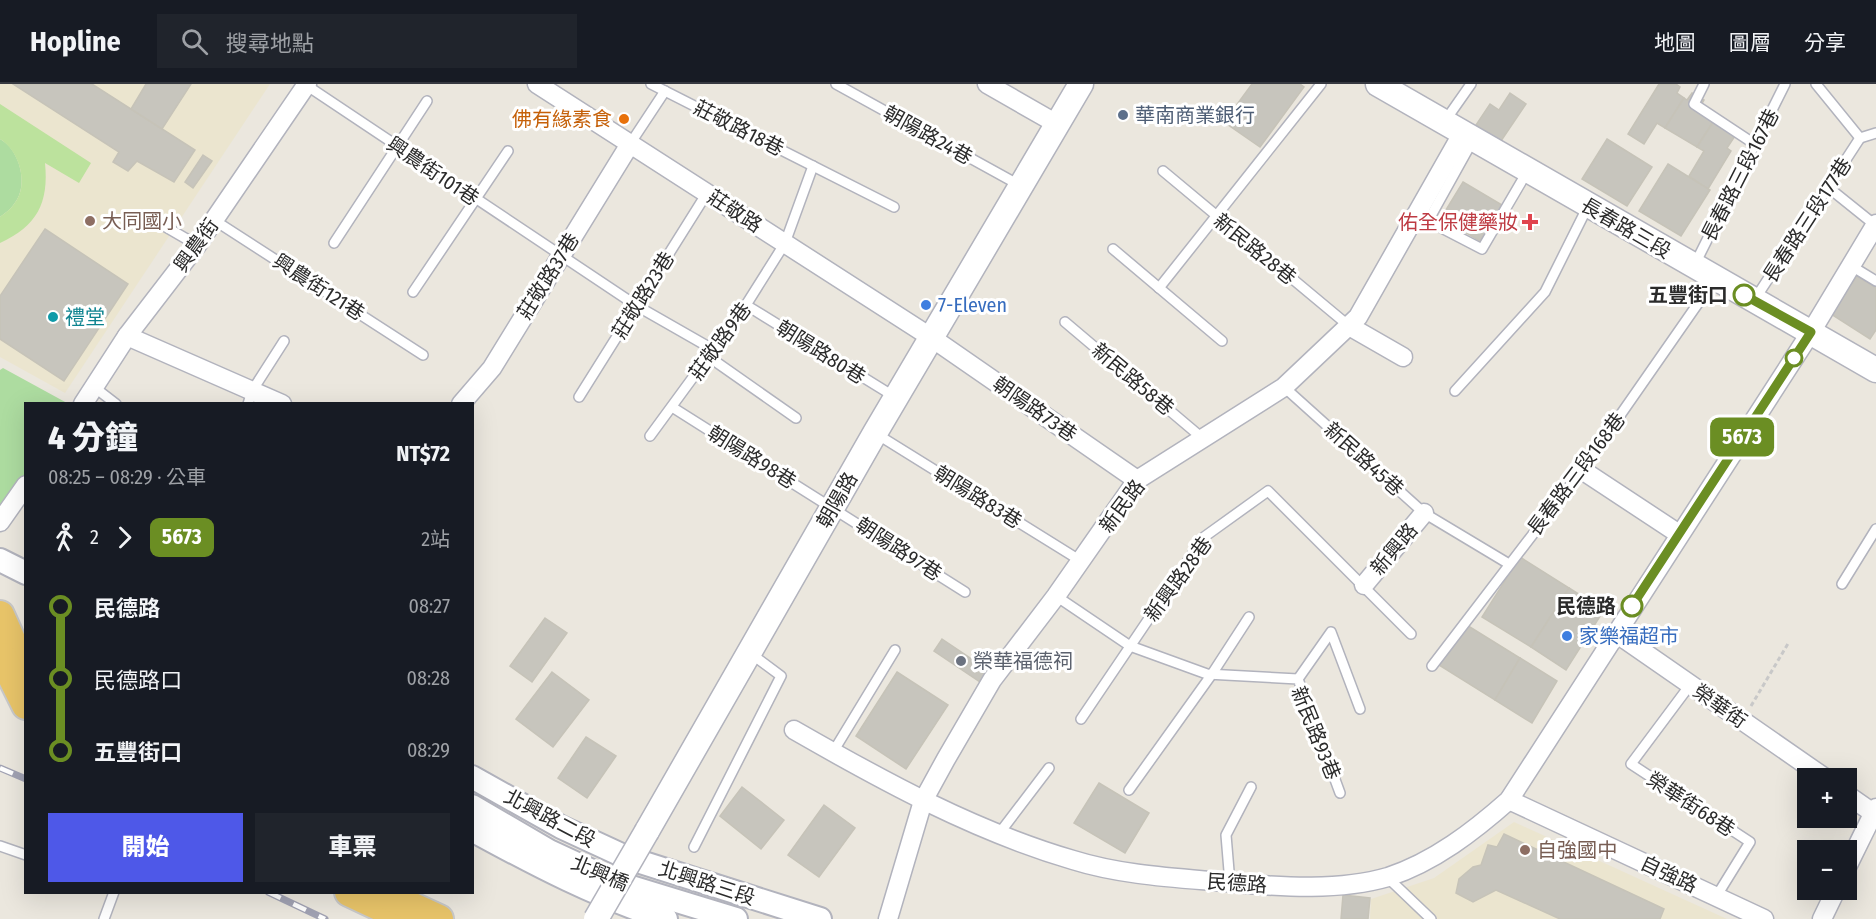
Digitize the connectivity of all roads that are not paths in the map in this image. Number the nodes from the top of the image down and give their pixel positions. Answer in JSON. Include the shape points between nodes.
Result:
{"nodes":[{"id":1,"x":537,"y":84,"type":"edge"},
{"id":2,"x":651,"y":84,"type":"edge"},
{"id":3,"x":836,"y":84,"type":"edge"},
{"id":4,"x":987,"y":84,"type":"edge"},
{"id":5,"x":1081,"y":84,"type":"edge"},
{"id":6,"x":1321,"y":84,"type":"edge"},
{"id":7,"x":1378,"y":84,"type":"edge"},
{"id":8,"x":1471,"y":84,"type":"edge"},
{"id":9,"x":1704,"y":84,"type":"edge"},
{"id":10,"x":1785,"y":84,"type":"edge"},
{"id":11,"x":1816,"y":84,"type":"edge"},
{"id":12,"x":306,"y":85,"type":"edge"},
{"id":13,"x":665,"y":91,"type":"junction"},
{"id":14,"x":427,"y":100,"type":"dead end"},
{"id":15,"x":1057,"y":124,"type":"junction"},
{"id":16,"x":1459,"y":132,"type":"junction"},
{"id":17,"x":1876,"y":133,"type":"edge"},
{"id":18,"x":1860,"y":138,"type":"junction"},
{"id":19,"x":630,"y":144,"type":"junction"},
{"id":20,"x":1756,"y":145,"type":"junction"},
{"id":21,"x":398,"y":147,"type":"junction"},
{"id":22,"x":508,"y":151,"type":"dead end"},
{"id":23,"x":813,"y":166,"type":"junction"},
{"id":24,"x":1163,"y":171,"type":"dead end"},
{"id":25,"x":1527,"y":171,"type":"junction"},
{"id":26,"x":1021,"y":186,"type":"junction"},
{"id":27,"x":1829,"y":188,"type":"junction"},
{"id":28,"x":707,"y":193,"type":"junction"},
{"id":29,"x":474,"y":198,"type":"junction"},
{"id":30,"x":1588,"y":206,"type":"junction"},
{"id":31,"x":894,"y":207,"type":"dead end"},
{"id":32,"x":1215,"y":216,"type":"junction"},
{"id":33,"x":214,"y":220,"type":"junction"},
{"id":34,"x":159,"y":223,"type":"dead end"},
{"id":35,"x":1876,"y":225,"type":"edge"},
{"id":36,"x":334,"y":243,"type":"dead end"},
{"id":37,"x":785,"y":243,"type":"junction"},
{"id":38,"x":196,"y":245,"type":"junction"},
{"id":39,"x":1113,"y":249,"type":"dead end"},
{"id":40,"x":561,"y":256,"type":"junction"},
{"id":41,"x":1694,"y":267,"type":"junction"},
{"id":42,"x":1853,"y":267,"type":"junction"},
{"id":43,"x":1715,"y":279,"type":"junction"},
{"id":44,"x":1876,"y":281,"type":"edge"},
{"id":45,"x":1159,"y":288,"type":"junction"},
{"id":46,"x":413,"y":292,"type":"dead end"},
{"id":47,"x":1754,"y":301,"type":"junction"},
{"id":48,"x":747,"y":305,"type":"junction"},
{"id":49,"x":637,"y":306,"type":"junction"},
{"id":50,"x":1065,"y":322,"type":"dead end"},
{"id":51,"x":1349,"y":326,"type":"junction"},
{"id":52,"x":1811,"y":332,"type":"junction"},
{"id":53,"x":127,"y":336,"type":"junction"},
{"id":54,"x":932,"y":338,"type":"junction"},
{"id":55,"x":284,"y":341,"type":"dead end"},
{"id":56,"x":1222,"y":341,"type":"dead end"},
{"id":57,"x":712,"y":353,"type":"junction"},
{"id":58,"x":423,"y":355,"type":"dead end"},
{"id":59,"x":1402,"y":357,"type":"dead end"},
{"id":60,"x":1874,"y":365,"type":"edge"},
{"id":61,"x":94,"y":387,"type":"junction"},
{"id":62,"x":1284,"y":387,"type":"junction"},
{"id":63,"x":1455,"y":391,"type":"dead end"},
{"id":64,"x":250,"y":397,"type":"edge"},
{"id":65,"x":579,"y":397,"type":"dead end"},
{"id":66,"x":896,"y":398,"type":"junction"},
{"id":67,"x":83,"y":402,"type":"edge"},
{"id":68,"x":113,"y":402,"type":"edge"},
{"id":69,"x":273,"y":402,"type":"edge"},
{"id":70,"x":463,"y":402,"type":"edge"},
{"id":71,"x":672,"y":407,"type":"junction"},
{"id":72,"x":796,"y":418,"type":"dead end"},
{"id":73,"x":875,"y":433,"type":"junction"},
{"id":74,"x":650,"y":436,"type":"dead end"},
{"id":75,"x":1201,"y":437,"type":"junction"},
{"id":76,"x":1582,"y":470,"type":"junction"},
{"id":77,"x":1137,"y":480,"type":"junction"},
{"id":78,"x":24,"y":488,"type":"edge"},
{"id":79,"x":833,"y":507,"type":"junction"},
{"id":80,"x":1424,"y":513,"type":"junction"},
{"id":81,"x":0,"y":522,"type":"edge"},
{"id":82,"x":1876,"y":529,"type":"edge"},
{"id":83,"x":1679,"y":534,"type":"junction"},
{"id":84,"x":0,"y":560,"type":"edge"},
{"id":85,"x":1082,"y":561,"type":"junction"},
{"id":86,"x":1509,"y":564,"type":"junction"},
{"id":87,"x":24,"y":572,"type":"edge"},
{"id":88,"x":1842,"y":584,"type":"dead end"},
{"id":89,"x":1364,"y":585,"type":"junction"},
{"id":90,"x":965,"y":592,"type":"dead end"},
{"id":91,"x":1056,"y":596,"type":"junction"},
{"id":92,"x":0,"y":615,"type":"edge"},
{"id":93,"x":1249,"y":617,"type":"dead end"},
{"id":94,"x":1616,"y":633,"type":"junction"},
{"id":95,"x":1411,"y":634,"type":"dead end"},
{"id":96,"x":1130,"y":646,"type":"junction"},
{"id":97,"x":896,"y":650,"type":"dead end"},
{"id":98,"x":0,"y":652,"type":"edge"},
{"id":99,"x":750,"y":653,"type":"junction"},
{"id":100,"x":1432,"y":666,"type":"dead end"},
{"id":101,"x":24,"y":669,"type":"edge"},
{"id":102,"x":1212,"y":674,"type":"junction"},
{"id":103,"x":1298,"y":679,"type":"junction"},
{"id":104,"x":1690,"y":685,"type":"junction"},
{"id":105,"x":24,"y":701,"type":"edge"},
{"id":106,"x":1360,"y":709,"type":"dead end"},
{"id":107,"x":1081,"y":718,"type":"dead end"},
{"id":108,"x":794,"y":730,"type":"dead end"},
{"id":109,"x":832,"y":752,"type":"junction"},
{"id":110,"x":1049,"y":768,"type":"dead end"},
{"id":111,"x":1810,"y":768,"type":"edge"},
{"id":112,"x":474,"y":778,"type":"edge"},
{"id":113,"x":1251,"y":787,"type":"dead end"},
{"id":114,"x":1129,"y":790,"type":"dead end"},
{"id":115,"x":1340,"y":793,"type":"dead end"},
{"id":116,"x":1509,"y":800,"type":"junction"},
{"id":117,"x":1857,"y":800,"type":"edge"},
{"id":118,"x":924,"y":801,"type":"junction"},
{"id":119,"x":474,"y":807,"type":"edge"},
{"id":120,"x":1875,"y":810,"type":"edge"},
{"id":121,"x":474,"y":831,"type":"edge"},
{"id":122,"x":998,"y":835,"type":"junction"},
{"id":123,"x":0,"y":846,"type":"edge"},
{"id":124,"x":1857,"y":846,"type":"edge"},
{"id":125,"x":694,"y":847,"type":"dead end"},
{"id":126,"x":24,"y":854,"type":"edge"},
{"id":127,"x":628,"y":858,"type":"joint"},
{"id":128,"x":1387,"y":877,"type":"junction"},
{"id":129,"x":1230,"y":883,"type":"junction"},
{"id":130,"x":113,"y":894,"type":"edge"},
{"id":131,"x":353,"y":894,"type":"edge"},
{"id":132,"x":387,"y":894,"type":"edge"},
{"id":133,"x":1716,"y":897,"type":"junction"},
{"id":134,"x":1831,"y":900,"type":"edge"},
{"id":135,"x":609,"y":901,"type":"edge"},
{"id":136,"x":104,"y":919,"type":"edge"},
{"id":137,"x":406,"y":919,"type":"edge"},
{"id":138,"x":439,"y":919,"type":"edge"},
{"id":139,"x":666,"y":919,"type":"edge"},
{"id":140,"x":736,"y":919,"type":"edge"},
{"id":141,"x":820,"y":919,"type":"edge"},
{"id":142,"x":888,"y":919,"type":"edge"},
{"id":143,"x":1431,"y":919,"type":"edge"},
{"id":144,"x":1764,"y":919,"type":"edge"},
{"id":145,"x":1822,"y":919,"type":"edge"}],
"edges":[{"from":1,"to":19,"type":"street","name":"莊敬路"},
{"from":2,"to":13,"type":"lane","name":"莊敬路18巷"},
{"from":3,"to":26,"type":"lane","name":"朝陽路24巷"},
{"from":4,"to":15,"type":"street"},
{"from":5,"to":15,"type":"main road","name":"朝陽路"},
{"from":6,"to":32,"type":"lane"},
{"from":7,"to":16,"type":"main road","name":"長春路三段"},
{"from":8,"to":16,"type":"lane"},
{"from":9,"to":20,"type":"lane","via":[[1694,104]]},
{"from":10,"to":20,"type":"lane","name":"長春路三段167巷"},
{"from":11,"to":18,"type":"lane"},
{"from":12,"to":21,"type":"lane","name":"興農街101巷"},
{"from":12,"to":33,"type":"street","name":"興農街"},
{"from":13,"to":19,"type":"lane"},
{"from":13,"to":23,"type":"lane","name":"莊敬路18巷"},
{"from":14,"to":21,"type":"lane"},
{"from":15,"to":26,"type":"main road","name":"朝陽路"},
{"from":16,"to":25,"type":"main road","name":"長春路三段"},
{"from":16,"to":25,"type":"lane","via":[[1428,221],[1482,249]]},
{"from":16,"to":51,"type":"street","name":"新民路","via":[[1358,317]]},
{"from":17,"to":18,"type":"lane"},
{"from":18,"to":27,"type":"lane","name":"長春路三段177巷"},
{"from":19,"to":28,"type":"street","name":"莊敬路"},
{"from":19,"to":40,"type":"street","name":"莊敬路37巷"},
{"from":20,"to":41,"type":"lane","name":"長春路三段167巷"},
{"from":21,"to":29,"type":"lane","name":"興農街101巷"},
{"from":21,"to":36,"type":"lane"},
{"from":22,"to":29,"type":"lane"},
{"from":23,"to":31,"type":"lane","name":"莊敬路18巷"},
{"from":23,"to":37,"type":"lane"},
{"from":24,"to":32,"type":"lane","name":"新民路28巷"},
{"from":25,"to":30,"type":"main road","name":"長春路三段"},
{"from":26,"to":54,"type":"main road","name":"朝陽路"},
{"from":27,"to":35,"type":"lane"},
{"from":27,"to":47,"type":"lane","name":"長春路三段177巷"},
{"from":28,"to":37,"type":"street","name":"莊敬路"},
{"from":28,"to":49,"type":"lane","name":"莊敬路23巷"},
{"from":29,"to":40,"type":"lane","name":"興農街101巷"},
{"from":29,"to":46,"type":"lane"},
{"from":30,"to":41,"type":"main road","name":"長春路三段"},
{"from":30,"to":63,"type":"lane","via":[[1545,292]]},
{"from":32,"to":45,"type":"lane"},
{"from":32,"to":51,"type":"lane","name":"新民路28巷"},
{"from":33,"to":38,"type":"street","name":"興農街"},
{"from":33,"to":58,"type":"lane","name":"興農街121巷"},
{"from":34,"to":38,"type":"lane"},
{"from":35,"to":42,"type":"street","name":"民德路"},
{"from":37,"to":48,"type":"lane","name":"莊敬路9巷"},
{"from":37,"to":54,"type":"street","name":"莊敬路"},
{"from":38,"to":53,"type":"street","name":"興農街"},
{"from":39,"to":45,"type":"lane"},
{"from":40,"to":49,"type":"lane","name":"興農街101巷"},
{"from":40,"to":70,"type":"street","name":"莊敬路37巷","via":[[492,368]]},
{"from":41,"to":43,"type":"main road","name":"長春路三段"},
{"from":42,"to":44,"type":"lane"},
{"from":42,"to":52,"type":"street","name":"民德路"},
{"from":43,"to":47,"type":"main road","name":"長春路三段"},
{"from":43,"to":76,"type":"lane","name":"長春路三段168巷"},
{"from":45,"to":56,"type":"lane"},
{"from":47,"to":52,"type":"main road","name":"長春路三段"},
{"from":48,"to":57,"type":"lane","name":"莊敬路9巷"},
{"from":48,"to":66,"type":"lane","name":"朝陽路80巷"},
{"from":49,"to":57,"type":"lane","name":"興農街101巷"},
{"from":49,"to":65,"type":"lane","name":"莊敬路23巷"},
{"from":50,"to":75,"type":"lane","name":"新民路58巷"},
{"from":51,"to":59,"type":"street"},
{"from":51,"to":62,"type":"street","name":"新民路"},
{"from":52,"to":60,"type":"main road","name":"長春路三段"},
{"from":52,"to":83,"type":"street","name":"民德路"},
{"from":53,"to":61,"type":"street","name":"興農街"},
{"from":53,"to":64,"type":"street"},
{"from":54,"to":66,"type":"main road","name":"朝陽路"},
{"from":54,"to":77,"type":"street","name":"朝陽路73巷"},
{"from":55,"to":64,"type":"lane"},
{"from":57,"to":71,"type":"lane","name":"莊敬路9巷"},
{"from":57,"to":72,"type":"lane","name":"興農街101巷"},
{"from":61,"to":67,"type":"street","name":"興農街"},
{"from":61,"to":68,"type":"lane"},
{"from":62,"to":75,"type":"street","name":"新民路"},
{"from":62,"to":80,"type":"lane","name":"新民路45巷"},
{"from":64,"to":69,"type":"street"},
{"from":66,"to":73,"type":"main road","name":"朝陽路"},
{"from":71,"to":74,"type":"lane","name":"莊敬路9巷"},
{"from":71,"to":79,"type":"lane","name":"朝陽路98巷"},
{"from":73,"to":79,"type":"main road","name":"朝陽路"},
{"from":73,"to":85,"type":"lane","name":"朝陽路83巷"},
{"from":75,"to":77,"type":"street","name":"新民路"},
{"from":76,"to":83,"type":"street"},
{"from":76,"to":86,"type":"lane","name":"長春路三段168巷"},
{"from":77,"to":85,"type":"street","name":"新民路"},
{"from":78,"to":81,"type":"street"},
{"from":79,"to":90,"type":"lane","name":"朝陽路97巷"},
{"from":79,"to":99,"type":"main road","name":"朝陽路"},
{"from":80,"to":86,"type":"lane","name":"新民路45巷"},
{"from":80,"to":89,"type":"street","name":"新興路"},
{"from":82,"to":88,"type":"lane"},
{"from":83,"to":94,"type":"street","name":"民德路"},
{"from":84,"to":87,"type":"street"},
{"from":85,"to":91,"type":"street","name":"新民路"},
{"from":86,"to":100,"type":"lane","name":"長春路三段168巷"},
{"from":89,"to":95,"type":"lane"},
{"from":89,"to":96,"type":"lane","name":"新興路28巷","via":[[1268,491],[1204,537]]},
{"from":91,"to":96,"type":"lane","name":"新民路93巷"},
{"from":91,"to":118,"type":"street","name":"新民路","via":[[992,680]]},
{"from":92,"to":101,"type":"highway"},
{"from":93,"to":102,"type":"lane"},
{"from":94,"to":104,"type":"street","name":"榮華街"},
{"from":94,"to":116,"type":"street","name":"民德路"},
{"from":96,"to":102,"type":"lane","name":"新民路93巷"},
{"from":96,"to":107,"type":"lane"},
{"from":97,"to":109,"type":"lane"},
{"from":98,"to":105,"type":"highway"},
{"from":99,"to":125,"type":"lane","via":[[781,676]]},
{"from":99,"to":135,"type":"main road","name":"朝陽路","bridge":true},
{"from":102,"to":103,"type":"lane","name":"新民路93巷"},
{"from":102,"to":114,"type":"lane"},
{"from":103,"to":106,"type":"lane","via":[[1331,632]]},
{"from":103,"to":115,"type":"lane","name":"新民路93巷"},
{"from":104,"to":111,"type":"street","name":"榮華街"},
{"from":104,"to":133,"type":"lane","name":"榮華街68巷","via":[[1631,764],[1750,842]]},
{"from":108,"to":109,"type":"street","name":"民德路"},
{"from":109,"to":118,"type":"street","name":"民德路"},
{"from":110,"to":122,"type":"lane"},
{"from":112,"to":127,"type":"street","name":"北興路二段"},
{"from":113,"to":129,"type":"lane","via":[[1226,836]]},
{"from":116,"to":128,"type":"street","name":"民德路","via":[[1475,830],[1429,859]]},
{"from":116,"to":133,"type":"street","name":"自強路"},
{"from":117,"to":120,"type":"street"},
{"from":118,"to":122,"type":"street","name":"民德路"},
{"from":118,"to":142,"type":"street","name":"新民路"},
{"from":119,"to":135,"type":"street","name":"北興橋","via":[[549,851]]},
{"from":120,"to":124,"type":"street"},
{"from":121,"to":135,"type":"street"},
{"from":122,"to":129,"type":"street","name":"民德路","via":[[1074,861],[1167,878]]},
{"from":123,"to":126,"type":"lane"},
{"from":127,"to":141,"type":"street","name":"北興路三段"},
{"from":128,"to":129,"type":"street","name":"民德路","via":[[1330,886]]},
{"from":128,"to":143,"type":"lane"},
{"from":130,"to":136,"type":"lane"},
{"from":131,"to":137,"type":"highway"},
{"from":132,"to":138,"type":"highway"},
{"from":133,"to":144,"type":"street","name":"自強路"},
{"from":134,"to":145,"type":"street"},
{"from":135,"to":139,"type":"street"},
{"from":135,"to":140,"type":"street","name":"北興橋"}]}
